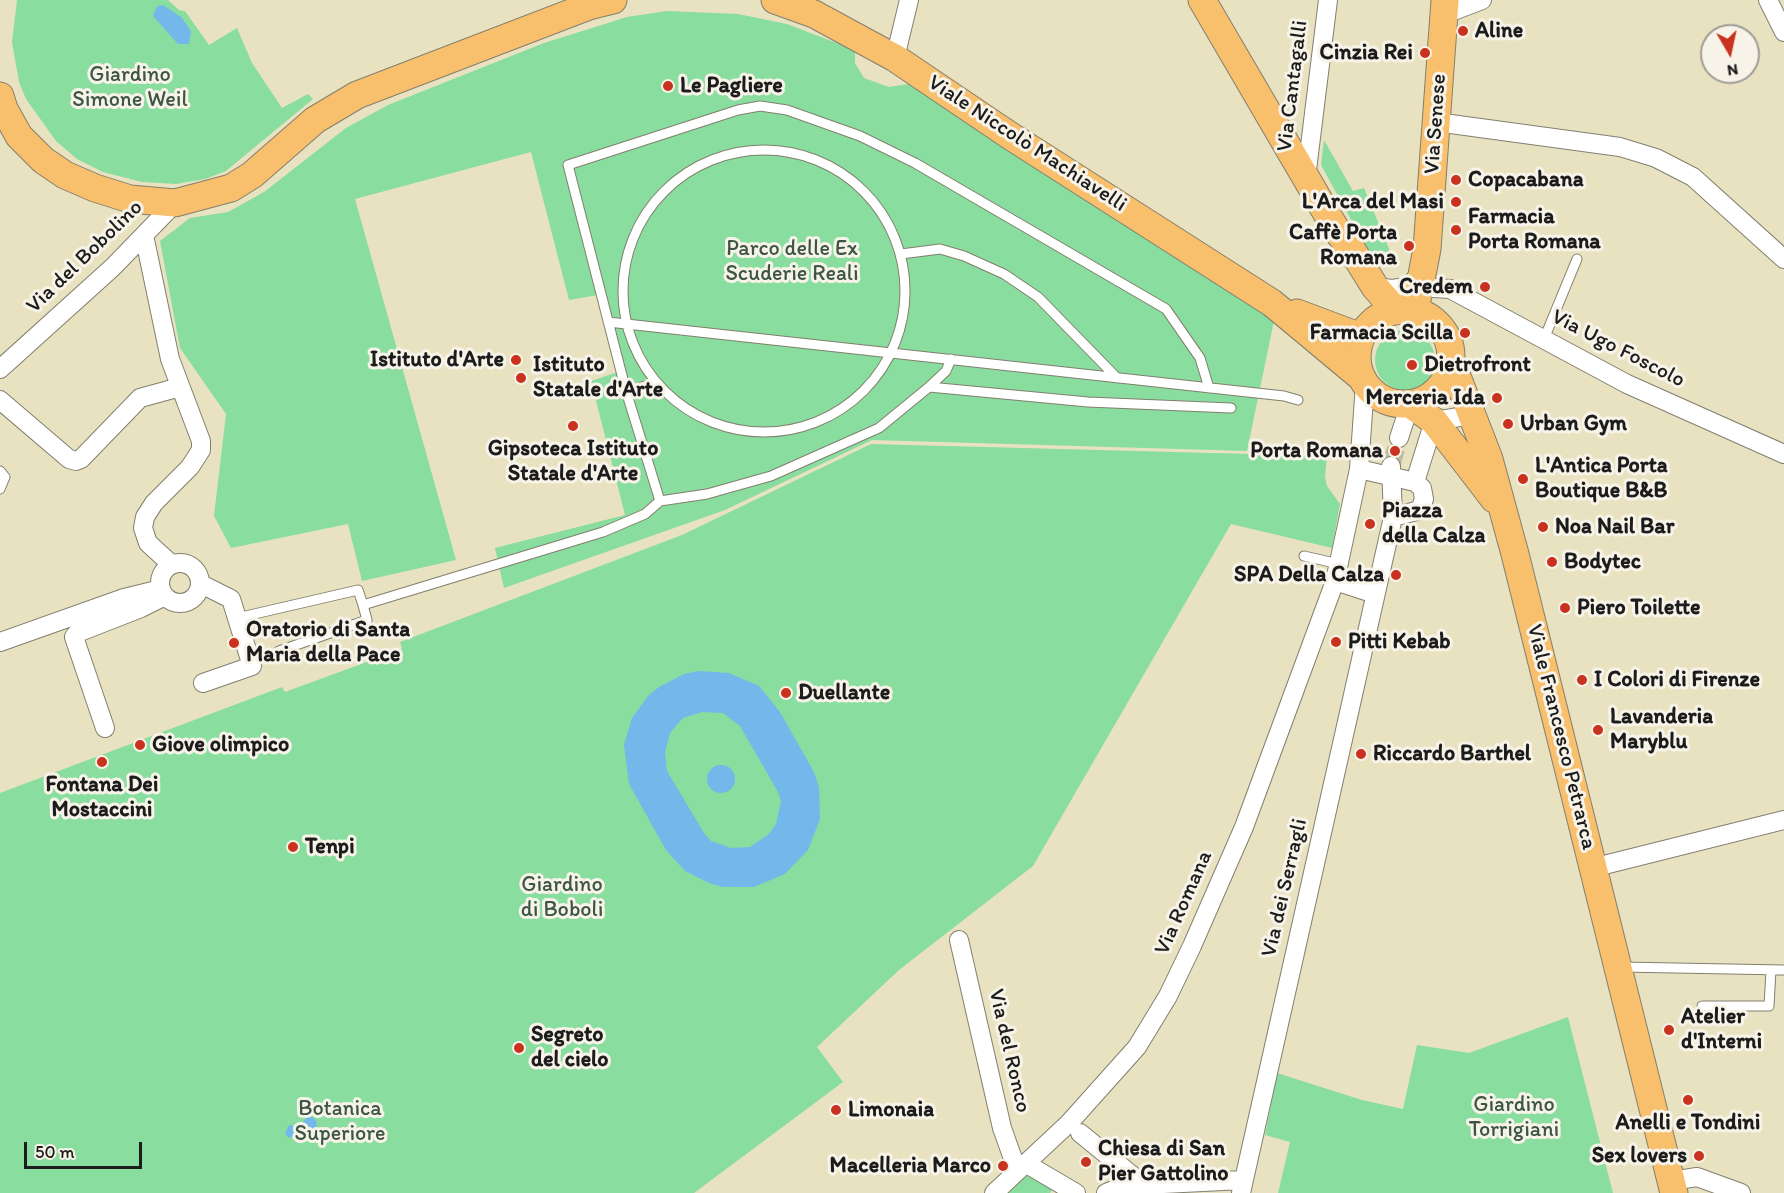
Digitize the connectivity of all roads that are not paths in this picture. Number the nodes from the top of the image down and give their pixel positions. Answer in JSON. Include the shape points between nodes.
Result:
{"nodes":[{"id":1,"x":613,"y":0,"type":"edge"},
{"id":2,"x":775,"y":0,"type":"edge"},
{"id":3,"x":909,"y":0,"type":"edge"},
{"id":4,"x":1202,"y":0,"type":"edge"},
{"id":5,"x":1328,"y":0,"type":"edge"},
{"id":6,"x":1482,"y":0,"type":"edge"},
{"id":7,"x":1768,"y":0,"type":"edge"},
{"id":8,"x":1444,"y":8,"type":"edge"},
{"id":9,"x":1784,"y":32,"type":"edge"},
{"id":10,"x":895,"y":58,"type":"junction"},
{"id":11,"x":0,"y":96,"type":"edge"},
{"id":12,"x":1436,"y":122,"type":"junction"},
{"id":13,"x":1305,"y":178,"type":"junction"},
{"id":14,"x":175,"y":203,"type":"junction"},
{"id":15,"x":1337,"y":231,"type":"junction"},
{"id":16,"x":144,"y":236,"type":"junction"},
{"id":17,"x":901,"y":254,"type":"junction"},
{"id":18,"x":1577,"y":259,"type":"dead end"},
{"id":19,"x":1784,"y":260,"type":"edge"},
{"id":20,"x":1428,"y":269,"type":"junction"},
{"id":21,"x":1375,"y":287,"type":"junction"},
{"id":22,"x":1272,"y":303,"type":"junction"},
{"id":23,"x":1400,"y":310,"type":"junction"},
{"id":24,"x":608,"y":322,"type":"junction"},
{"id":25,"x":626,"y":324,"type":"junction"},
{"id":26,"x":1365,"y":331,"type":"junction"},
{"id":27,"x":1443,"y":332,"type":"junction"},
{"id":28,"x":1544,"y":339,"type":"junction"},
{"id":29,"x":891,"y":353,"type":"junction"},
{"id":30,"x":951,"y":359,"type":"junction"},
{"id":31,"x":1451,"y":361,"type":"junction"},
{"id":32,"x":0,"y":369,"type":"edge"},
{"id":33,"x":1117,"y":378,"type":"junction"},
{"id":34,"x":1363,"y":381,"type":"junction"},
{"id":35,"x":180,"y":387,"type":"junction"},
{"id":36,"x":930,"y":387,"type":"junction"},
{"id":37,"x":661,"y":388,"type":"junction"},
{"id":38,"x":1209,"y":388,"type":"junction"},
{"id":39,"x":626,"y":391,"type":"junction"},
{"id":40,"x":0,"y":400,"type":"edge"},
{"id":41,"x":1298,"y":400,"type":"dead end"},
{"id":42,"x":1410,"y":404,"type":"junction"},
{"id":43,"x":1231,"y":408,"type":"dead end"},
{"id":44,"x":1472,"y":415,"type":"junction"},
{"id":45,"x":1434,"y":421,"type":"junction"},
{"id":46,"x":1399,"y":438,"type":"tunnel mouth"},
{"id":47,"x":1784,"y":454,"type":"edge"},
{"id":48,"x":1359,"y":469,"type":"junction"},
{"id":49,"x":0,"y":471,"type":"edge"},
{"id":50,"x":1390,"y":471,"type":"junction"},
{"id":51,"x":1415,"y":482,"type":"junction"},
{"id":52,"x":0,"y":489,"type":"edge"},
{"id":53,"x":660,"y":501,"type":"junction"},
{"id":54,"x":1501,"y":508,"type":"junction"},
{"id":55,"x":1393,"y":517,"type":"junction"},
{"id":56,"x":1304,"y":556,"type":"dead end"},
{"id":57,"x":171,"y":564,"type":"junction"},
{"id":58,"x":1337,"y":573,"type":"junction"},
{"id":59,"x":201,"y":584,"type":"junction"},
{"id":60,"x":163,"y":592,"type":"junction"},
{"id":61,"x":1374,"y":594,"type":"junction"},
{"id":62,"x":363,"y":604,"type":"junction"},
{"id":63,"x":237,"y":618,"type":"junction"},
{"id":64,"x":0,"y":642,"type":"edge"},
{"id":65,"x":279,"y":651,"type":"dead end"},
{"id":66,"x":203,"y":683,"type":"dead end"},
{"id":67,"x":105,"y":728,"type":"dead end"},
{"id":68,"x":1784,"y":820,"type":"edge"},
{"id":69,"x":1592,"y":868,"type":"junction"},
{"id":70,"x":959,"y":940,"type":"dead end"},
{"id":71,"x":1617,"y":967,"type":"junction"},
{"id":72,"x":1771,"y":970,"type":"junction"},
{"id":73,"x":1784,"y":970,"type":"edge"},
{"id":74,"x":1702,"y":1006,"type":"dead end"},
{"id":75,"x":1080,"y":1133,"type":"dead end"},
{"id":76,"x":1021,"y":1167,"type":"junction"},
{"id":77,"x":1144,"y":1185,"type":"junction"},
{"id":78,"x":1242,"y":1186,"type":"edge"},
{"id":79,"x":1673,"y":1187,"type":"edge"},
{"id":80,"x":994,"y":1193,"type":"edge"},
{"id":81,"x":1076,"y":1193,"type":"edge"},
{"id":82,"x":1106,"y":1193,"type":"edge"},
{"id":83,"x":1741,"y":1193,"type":"edge"}],
"edges":[{"from":1,"to":14,"type":"main road","via":[[357,95],[315,120],[252,175],[231,188]]},
{"from":2,"to":10,"type":"main road","name":"Viale Niccolò Machiavelli","via":[[814,14]]},
{"from":3,"to":10,"type":"street"},
{"from":4,"to":13,"type":"main road"},
{"from":5,"to":13,"type":"street","name":"Via Cantagalli"},
{"from":6,"to":8,"type":"street"},
{"from":7,"to":9,"type":"street"},
{"from":8,"to":12,"type":"main road","name":"Via Senese"},
{"from":10,"to":22,"type":"main road","name":"Viale Niccolò Machiavelli"},
{"from":11,"to":14,"type":"main road","via":[[19,136],[65,175],[130,199]]},
{"from":12,"to":19,"type":"street","via":[[1620,147],[1656,158],[1693,177]]},
{"from":12,"to":20,"type":"main road","name":"Via Senese"},
{"from":13,"to":15,"type":"main road"},
{"from":14,"to":16,"type":"street","name":"Via del Bobolino"},
{"from":15,"to":21,"type":"main road"},
{"from":15,"to":26,"type":"main road","via":[[1361,292]]},
{"from":16,"to":32,"type":"street","name":"Via del Bobolino"},
{"from":16,"to":35,"type":"street","via":[[170,359]]},
{"from":17,"to":25,"type":"lane","via":[[875,204],[843,173],[813,158],[780,150],[746,150],[713,159],[683,175],[658,197],[638,225],[626,257],[622,290]]},
{"from":17,"to":29,"type":"lane","via":[[905,274],[904,315]]},
{"from":17,"to":33,"type":"lane","via":[[940,249],[1004,274],[1038,297]]},
{"from":18,"to":28,"type":"lane"},
{"from":20,"to":21,"type":"street","via":[[1407,287]]},
{"from":20,"to":23,"type":"main road","name":"Via Senese","via":[[1418,300],[1412,307]]},
{"from":20,"to":27,"type":"main road","name":"Via Senese"},
{"from":20,"to":28,"type":"street","name":"Via Ugo Foscolo","via":[[1450,289]]},
{"from":21,"to":23,"type":"main road"},
{"from":22,"to":26,"type":"main road","name":"Viale Niccolò Machiavelli"},
{"from":22,"to":34,"type":"main road","name":"Viale Niccolò Machiavelli"},
{"from":23,"to":26,"type":"main road","via":[[1383,314]]},
{"from":23,"to":27,"type":"main road","via":[[1423,313]]},
{"from":24,"to":25,"type":"lane"},
{"from":24,"to":38,"type":"lane","via":[[568,165],[760,106],[787,110],[860,136],[915,163],[1166,309],[1200,358]]},
{"from":24,"to":39,"type":"lane"},
{"from":25,"to":29,"type":"lane"},
{"from":25,"to":37,"type":"lane","via":[[642,362]]},
{"from":26,"to":34,"type":"main road","via":[[1356,355]]},
{"from":27,"to":31,"type":"main road"},
{"from":28,"to":47,"type":"street","name":"Via Ugo Foscolo","via":[[1628,384]]},
{"from":29,"to":30,"type":"lane"},
{"from":29,"to":37,"type":"lane","via":[[875,379],[854,400],[828,417],[770,432],[740,430],[711,422]]},
{"from":30,"to":33,"type":"lane"},
{"from":30,"to":36,"type":"lane","via":[[946,371]]},
{"from":31,"to":42,"type":"main road","via":[[1437,391]]},
{"from":31,"to":44,"type":"main road","name":"Viale Francesco Petrarca"},
{"from":33,"to":38,"type":"lane"},
{"from":34,"to":42,"type":"main road","via":[[1375,395],[1389,402]]},
{"from":34,"to":48,"type":"street"},
{"from":35,"to":40,"type":"street","via":[[140,398],[76,461]]},
{"from":35,"to":57,"type":"street","via":[[201,450],[190,467],[148,510],[143,528],[148,543]]},
{"from":36,"to":43,"type":"lane","via":[[1088,402]]},
{"from":36,"to":53,"type":"lane","via":[[879,428],[771,476],[707,494]]},
{"from":37,"to":39,"type":"lane","via":[[650,385]]},
{"from":38,"to":41,"type":"lane"},
{"from":39,"to":53,"type":"lane"},
{"from":42,"to":45,"type":"main road","name":"Viale Francesco Petrarca"},
{"from":42,"to":46,"type":"street"},
{"from":44,"to":45,"type":"street"},
{"from":44,"to":54,"type":"main road","name":"Viale Francesco Petrarca","via":[[1489,459]]},
{"from":45,"to":51,"type":"street"},
{"from":45,"to":54,"type":"main road","name":"Viale Francesco Petrarca"},
{"from":48,"to":50,"type":"street"},
{"from":48,"to":58,"type":"street"},
{"from":49,"to":52,"type":"lane","via":[[5,477]]},
{"from":50,"to":51,"type":"street"},
{"from":50,"to":55,"type":"street"},
{"from":51,"to":55,"type":"street","via":[[1423,492],[1422,508]]},
{"from":53,"to":62,"type":"lane","via":[[645,514],[603,532]]},
{"from":54,"to":69,"type":"main road","name":"Viale Francesco Petrarca","via":[[1544,662]]},
{"from":55,"to":61,"type":"street"},
{"from":56,"to":58,"type":"lane"},
{"from":57,"to":59,"type":"street","via":[[184,563],[195,568]]},
{"from":57,"to":60,"type":"street","via":[[160,579]]},
{"from":58,"to":61,"type":"street"},
{"from":58,"to":76,"type":"street","name":"Via Romana","via":[[1244,827],[1168,996],[1137,1047],[1114,1075]]},
{"from":59,"to":60,"type":"street","via":[[198,593],[187,602],[174,602]]},
{"from":59,"to":63,"type":"street","via":[[231,599]]},
{"from":60,"to":64,"type":"street","via":[[124,598]]},
{"from":60,"to":67,"type":"street","via":[[141,608],[74,637]]},
{"from":61,"to":78,"type":"street","name":"Via dei Serragli"},
{"from":62,"to":63,"type":"lane","via":[[358,590]]},
{"from":62,"to":65,"type":"lane","via":[[368,620]]},
{"from":63,"to":66,"type":"street","via":[[252,666]]},
{"from":68,"to":69,"type":"street"},
{"from":69,"to":71,"type":"main road","name":"Viale Francesco Petrarca"},
{"from":70,"to":76,"type":"street","name":"Via del Ronco","via":[[1002,1128]]},
{"from":71,"to":72,"type":"lane"},
{"from":71,"to":79,"type":"main road","name":"Viale Francesco Petrarca"},
{"from":72,"to":73,"type":"lane"},
{"from":72,"to":74,"type":"lane","via":[[1769,1006]]},
{"from":75,"to":77,"type":"street"},
{"from":76,"to":80,"type":"street","name":"Via Romana"},
{"from":76,"to":81,"type":"street"},
{"from":77,"to":78,"type":"street"},
{"from":77,"to":82,"type":"street","via":[[1123,1186]]},
{"from":79,"to":83,"type":"street","via":[[1697,1177]]}]}
